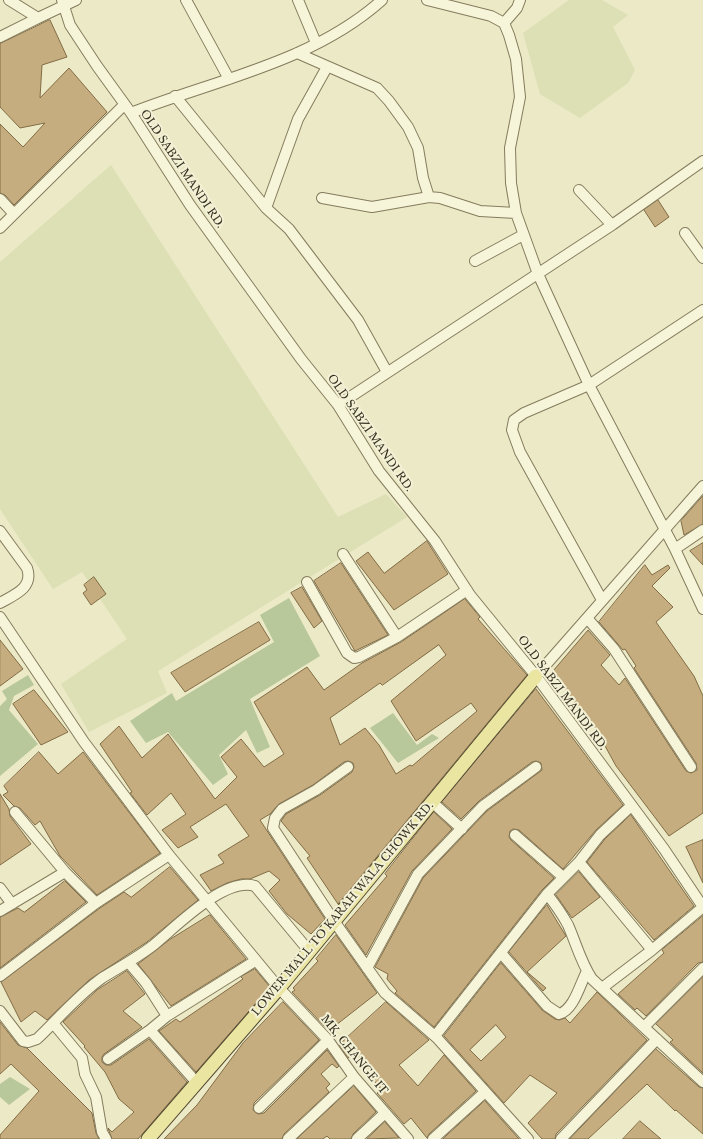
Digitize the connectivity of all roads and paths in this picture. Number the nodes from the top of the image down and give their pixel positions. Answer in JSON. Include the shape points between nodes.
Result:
{"nodes":[{"id":1,"x":9,"y":0,"type":"edge"},
{"id":2,"x":76,"y":0,"type":"edge"},
{"id":3,"x":186,"y":0,"type":"edge"},
{"id":4,"x":298,"y":0,"type":"edge"},
{"id":5,"x":382,"y":0,"type":"edge"},
{"id":6,"x":427,"y":0,"type":"edge"},
{"id":7,"x":520,"y":0,"type":"edge"},
{"id":8,"x":62,"y":3,"type":"edge"},
{"id":9,"x":38,"y":18,"type":"junction"},
{"id":10,"x":504,"y":23,"type":"junction"},
{"id":11,"x":0,"y":37,"type":"edge"},
{"id":12,"x":316,"y":43,"type":"junction"},
{"id":13,"x":296,"y":53,"type":"junction"},
{"id":14,"x":327,"y":67,"type":"junction"},
{"id":15,"x":229,"y":78,"type":"junction"},
{"id":16,"x":175,"y":96,"type":"junction"},
{"id":17,"x":124,"y":105,"type":"junction"},
{"id":18,"x":131,"y":113,"type":"junction"},
{"id":19,"x":703,"y":161,"type":"edge"},
{"id":20,"x":579,"y":190,"type":"dead end"},
{"id":21,"x":429,"y":197,"type":"junction"},
{"id":22,"x":322,"y":198,"type":"dead end"},
{"id":23,"x":0,"y":199,"type":"edge"},
{"id":24,"x":266,"y":208,"type":"junction"},
{"id":25,"x":516,"y":213,"type":"junction"},
{"id":26,"x":14,"y":214,"type":"junction"},
{"id":27,"x":612,"y":225,"type":"junction"},
{"id":28,"x":0,"y":228,"type":"edge"},
{"id":29,"x":685,"y":233,"type":"dead end"},
{"id":30,"x":523,"y":235,"type":"junction"},
{"id":31,"x":703,"y":258,"type":"edge"},
{"id":32,"x":474,"y":261,"type":"dead end"},
{"id":33,"x":538,"y":274,"type":"junction"},
{"id":34,"x":703,"y":310,"type":"edge"},
{"id":35,"x":387,"y":372,"type":"junction"},
{"id":36,"x":589,"y":385,"type":"junction"},
{"id":37,"x":338,"y":405,"type":"junction"},
{"id":38,"x":703,"y":486,"type":"edge"},
{"id":39,"x":664,"y":530,"type":"junction"},
{"id":40,"x":703,"y":530,"type":"edge"},
{"id":41,"x":0,"y":531,"type":"edge"},
{"id":42,"x":675,"y":549,"type":"junction"},
{"id":43,"x":343,"y":554,"type":"dead end"},
{"id":44,"x":307,"y":582,"type":"dead end"},
{"id":45,"x":467,"y":590,"type":"junction"},
{"id":46,"x":602,"y":600,"type":"junction"},
{"id":47,"x":0,"y":603,"type":"edge"},
{"id":48,"x":703,"y":609,"type":"edge"},
{"id":49,"x":0,"y":617,"type":"edge"},
{"id":50,"x":587,"y":618,"type":"junction"},
{"id":51,"x":397,"y":637,"type":"junction"},
{"id":52,"x":536,"y":676,"type":"junction"},
{"id":53,"x":348,"y":767,"type":"dead end"},
{"id":54,"x":536,"y":767,"type":"dead end"},
{"id":55,"x":691,"y":767,"type":"dead end"},
{"id":56,"x":432,"y":802,"type":"junction"},
{"id":57,"x":631,"y":806,"type":"junction"},
{"id":58,"x":15,"y":812,"type":"dead end"},
{"id":59,"x":462,"y":829,"type":"junction"},
{"id":60,"x":515,"y":835,"type":"dead end"},
{"id":61,"x":169,"y":854,"type":"junction"},
{"id":62,"x":579,"y":862,"type":"junction"},
{"id":63,"x":65,"y":872,"type":"junction"},
{"id":64,"x":564,"y":877,"type":"junction"},
{"id":65,"x":0,"y":888,"type":"edge"},
{"id":66,"x":547,"y":894,"type":"junction"},
{"id":67,"x":206,"y":900,"type":"junction"},
{"id":68,"x":96,"y":902,"type":"junction"},
{"id":69,"x":12,"y":904,"type":"junction"},
{"id":70,"x":703,"y":907,"type":"edge"},
{"id":71,"x":0,"y":912,"type":"edge"},
{"id":72,"x":334,"y":921,"type":"junction"},
{"id":73,"x":652,"y":950,"type":"junction"},
{"id":74,"x":309,"y":951,"type":"junction"},
{"id":75,"x":501,"y":953,"type":"junction"},
{"id":76,"x":255,"y":961,"type":"junction"},
{"id":77,"x":129,"y":963,"type":"junction"},
{"id":78,"x":367,"y":968,"type":"junction"},
{"id":79,"x":703,"y":968,"type":"edge"},
{"id":80,"x":587,"y":971,"type":"junction"},
{"id":81,"x":0,"y":976,"type":"edge"},
{"id":82,"x":279,"y":988,"type":"junction"},
{"id":83,"x":602,"y":988,"type":"junction"},
{"id":84,"x":0,"y":1011,"type":"edge"},
{"id":85,"x":167,"y":1016,"type":"junction"},
{"id":86,"x":3,"y":1023,"type":"edge"},
{"id":87,"x":53,"y":1023,"type":"junction"},
{"id":88,"x":644,"y":1027,"type":"junction"},
{"id":89,"x":150,"y":1030,"type":"junction"},
{"id":90,"x":435,"y":1036,"type":"junction"},
{"id":91,"x":328,"y":1040,"type":"junction"},
{"id":92,"x":657,"y":1040,"type":"junction"},
{"id":93,"x":108,"y":1059,"type":"dead end"},
{"id":94,"x":354,"y":1076,"type":"junction"},
{"id":95,"x":703,"y":1082,"type":"edge"},
{"id":96,"x":197,"y":1083,"type":"junction"},
{"id":97,"x":485,"y":1092,"type":"junction"},
{"id":98,"x":259,"y":1108,"type":"dead end"},
{"id":99,"x":385,"y":1113,"type":"junction"},
{"id":100,"x":106,"y":1139,"type":"edge"},
{"id":101,"x":148,"y":1139,"type":"edge"},
{"id":102,"x":288,"y":1139,"type":"edge"},
{"id":103,"x":357,"y":1139,"type":"edge"},
{"id":104,"x":408,"y":1139,"type":"edge"},
{"id":105,"x":433,"y":1139,"type":"edge"},
{"id":106,"x":528,"y":1139,"type":"edge"},
{"id":107,"x":561,"y":1139,"type":"edge"}],
"edges":[{"from":1,"to":9,"type":"street"},
{"from":2,"to":8,"type":"street"},
{"from":3,"to":15,"type":"street"},
{"from":4,"to":12,"type":"street"},
{"from":5,"to":12,"type":"street","via":[[358,20]]},
{"from":6,"to":10,"type":"street","via":[[491,16]]},
{"from":7,"to":10,"type":"street","via":[[517,8]]},
{"from":8,"to":9,"type":"street"},
{"from":8,"to":17,"type":"street","name":"OLD SABZI MANDI RD.","via":[[70,25]]},
{"from":9,"to":11,"type":"street"},
{"from":10,"to":25,"type":"street","via":[[519,74],[520,98],[510,148],[511,183]]},
{"from":12,"to":13,"type":"street"},
{"from":13,"to":14,"type":"street"},
{"from":13,"to":15,"type":"street"},
{"from":14,"to":21,"type":"street","via":[[377,88],[402,116],[418,148]]},
{"from":14,"to":24,"type":"street","via":[[298,119]]},
{"from":15,"to":16,"type":"street"},
{"from":16,"to":18,"type":"street"},
{"from":16,"to":24,"type":"street"},
{"from":17,"to":18,"type":"street","name":"OLD SABZI MANDI RD."},
{"from":17,"to":26,"type":"street"},
{"from":18,"to":37,"type":"street","name":"OLD SABZI MANDI RD.","via":[[190,205]]},
{"from":19,"to":27,"type":"street"},
{"from":20,"to":27,"type":"street"},
{"from":21,"to":22,"type":"street","via":[[372,207]]},
{"from":21,"to":25,"type":"street","via":[[480,211]]},
{"from":23,"to":26,"type":"street"},
{"from":24,"to":35,"type":"street","via":[[289,229],[358,320]]},
{"from":25,"to":30,"type":"street"},
{"from":26,"to":28,"type":"street"},
{"from":27,"to":33,"type":"street"},
{"from":29,"to":31,"type":"street"},
{"from":30,"to":32,"type":"street"},
{"from":30,"to":33,"type":"street"},
{"from":33,"to":35,"type":"street"},
{"from":33,"to":36,"type":"street"},
{"from":34,"to":36,"type":"street"},
{"from":35,"to":37,"type":"street"},
{"from":36,"to":39,"type":"street"},
{"from":36,"to":46,"type":"street","via":[[524,413],[514,420],[512,430],[520,452]]},
{"from":37,"to":45,"type":"street","name":"OLD SABZI MANDI RD.","via":[[379,471],[435,542]]},
{"from":38,"to":39,"type":"street"},
{"from":39,"to":42,"type":"street"},
{"from":39,"to":46,"type":"street"},
{"from":40,"to":42,"type":"street"},
{"from":41,"to":47,"type":"street","via":[[30,575],[28,585]]},
{"from":42,"to":48,"type":"street"},
{"from":43,"to":51,"type":"street"},
{"from":44,"to":51,"type":"street","via":[[347,653],[354,658]]},
{"from":45,"to":51,"type":"street"},
{"from":45,"to":52,"type":"street","name":"OLD SABZI MANDI RD."},
{"from":46,"to":50,"type":"street"},
{"from":49,"to":61,"type":"street","name":"MK, CHANGE IT","via":[[84,742]]},
{"from":50,"to":52,"type":"street"},
{"from":50,"to":55,"type":"street","via":[[614,649]]},
{"from":52,"to":56,"type":"main road","name":"LOWER MALL TO KARAH WALA CHOWK RD."},
{"from":52,"to":57,"type":"street","name":"OLD SABZI MANDI RD."},
{"from":53,"to":72,"type":"street","via":[[316,790],[282,809],[273,823],[273,828]]},
{"from":54,"to":59,"type":"street","via":[[483,806]]},
{"from":56,"to":59,"type":"street"},
{"from":56,"to":72,"type":"main road","name":"LOWER MALL TO KARAH WALA CHOWK RD."},
{"from":57,"to":62,"type":"street","via":[[600,835]]},
{"from":57,"to":70,"type":"street","name":"OLD SABZI MANDI RD.","via":[[664,848]]},
{"from":58,"to":63,"type":"street"},
{"from":59,"to":78,"type":"street","via":[[418,874]]},
{"from":60,"to":64,"type":"street"},
{"from":61,"to":67,"type":"street","name":"MK, CHANGE IT"},
{"from":61,"to":68,"type":"street"},
{"from":62,"to":64,"type":"street"},
{"from":62,"to":73,"type":"street"},
{"from":63,"to":68,"type":"street"},
{"from":63,"to":69,"type":"street"},
{"from":64,"to":66,"type":"street"},
{"from":65,"to":69,"type":"street"},
{"from":66,"to":75,"type":"street"},
{"from":66,"to":80,"type":"street","via":[[568,926]]},
{"from":67,"to":74,"type":"street","via":[[235,886],[247,883],[255,886]]},
{"from":67,"to":76,"type":"street","name":"MK, CHANGE IT"},
{"from":67,"to":77,"type":"street"},
{"from":68,"to":81,"type":"street"},
{"from":69,"to":71,"type":"street"},
{"from":70,"to":73,"type":"street"},
{"from":72,"to":74,"type":"main road","name":"LOWER MALL TO KARAH WALA CHOWK RD."},
{"from":72,"to":78,"type":"street"},
{"from":73,"to":83,"type":"street"},
{"from":74,"to":82,"type":"main road","name":"LOWER MALL TO KARAH WALA CHOWK RD."},
{"from":75,"to":80,"type":"street","via":[[547,1006],[559,1014],[570,1006]]},
{"from":75,"to":90,"type":"street"},
{"from":76,"to":82,"type":"street","name":"MK, CHANGE IT"},
{"from":76,"to":85,"type":"street"},
{"from":77,"to":85,"type":"street","via":[[146,983]]},
{"from":77,"to":87,"type":"street","via":[[101,979]]},
{"from":78,"to":90,"type":"street","via":[[385,993]]},
{"from":79,"to":88,"type":"street"},
{"from":80,"to":83,"type":"street"},
{"from":82,"to":91,"type":"street","name":"MK, CHANGE IT"},
{"from":82,"to":96,"type":"main road","name":"LOWER MALL TO KARAH WALA CHOWK RD."},
{"from":83,"to":88,"type":"street"},
{"from":84,"to":86,"type":"street"},
{"from":85,"to":89,"type":"street"},
{"from":86,"to":87,"type":"street","via":[[28,1042],[37,1039]]},
{"from":87,"to":100,"type":"street","via":[[82,1058],[85,1074],[96,1097],[102,1132]]},
{"from":88,"to":92,"type":"street"},
{"from":89,"to":93,"type":"street"},
{"from":89,"to":96,"type":"street"},
{"from":90,"to":97,"type":"street"},
{"from":91,"to":94,"type":"street","name":"MK, CHANGE IT"},
{"from":91,"to":98,"type":"street"},
{"from":92,"to":95,"type":"street"},
{"from":92,"to":107,"type":"street"},
{"from":94,"to":99,"type":"street","name":"MK, CHANGE IT"},
{"from":94,"to":102,"type":"street"},
{"from":96,"to":101,"type":"main road","name":"LOWER MALL TO KARAH WALA CHOWK RD."},
{"from":97,"to":105,"type":"street"},
{"from":97,"to":106,"type":"street"},
{"from":99,"to":103,"type":"street"},
{"from":99,"to":104,"type":"street","name":"MK, CHANGE IT"}]}
